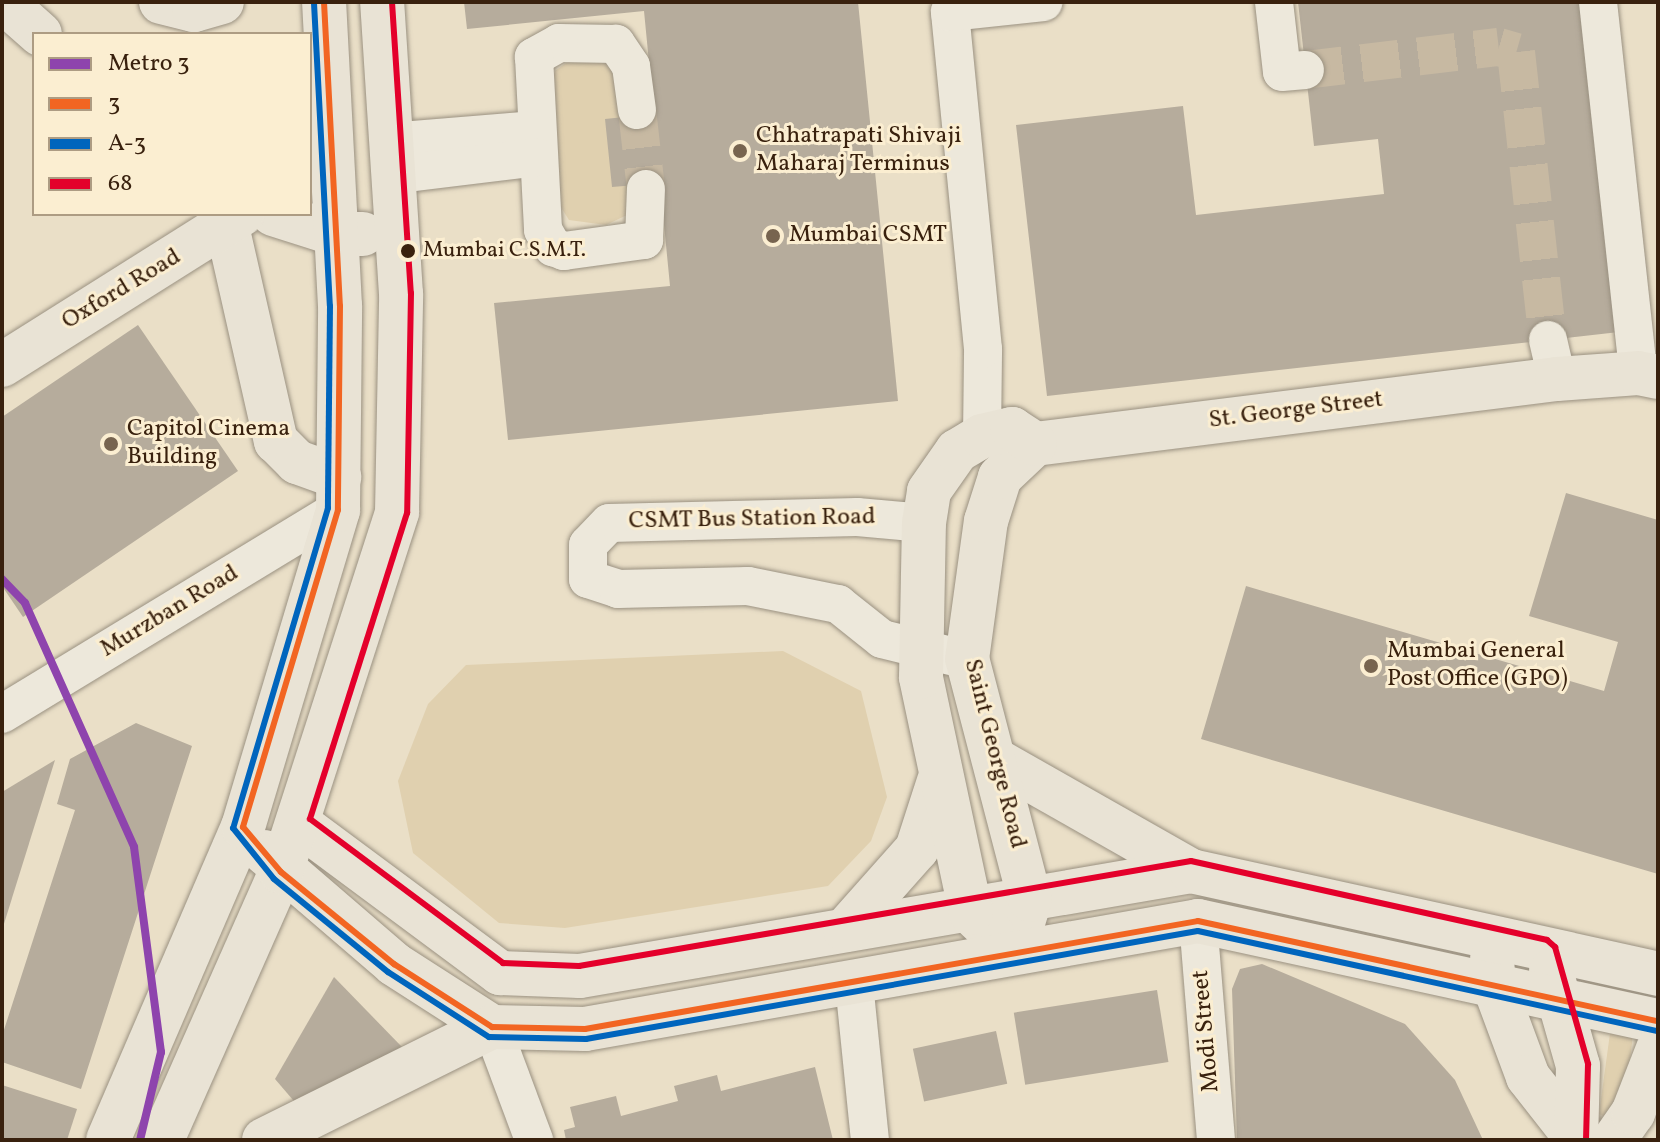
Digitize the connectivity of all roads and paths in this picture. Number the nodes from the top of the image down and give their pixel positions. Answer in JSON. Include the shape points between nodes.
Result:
{"nodes":[{"id":1,"x":4,"y":2,"type":"edge"},
{"id":2,"x":134,"y":2,"type":"edge"},
{"id":3,"x":161,"y":2,"type":"edge"},
{"id":4,"x":222,"y":2,"type":"edge"},
{"id":5,"x":324,"y":2,"type":"edge"},
{"id":6,"x":382,"y":2,"type":"edge"},
{"id":7,"x":1043,"y":2,"type":"edge"},
{"id":8,"x":1274,"y":2,"type":"edge"},
{"id":9,"x":1598,"y":2,"type":"edge"},
{"id":10,"x":38,"y":32,"type":"edge"},
{"id":11,"x":167,"y":32,"type":"edge"},
{"id":12,"x":1305,"y":70,"type":"tunnel mouth"},
{"id":13,"x":637,"y":110,"type":"tunnel mouth"},
{"id":14,"x":536,"y":144,"type":"junction"},
{"id":15,"x":321,"y":150,"type":"edge"},
{"id":16,"x":390,"y":158,"type":"junction"},
{"id":17,"x":646,"y":189,"type":"tunnel mouth"},
{"id":18,"x":279,"y":216,"type":"edge"},
{"id":19,"x":234,"y":220,"type":"edge"},
{"id":20,"x":393,"y":233,"type":"junction"},
{"id":21,"x":336,"y":234,"type":"junction"},
{"id":22,"x":2,"y":365,"type":"edge"},
{"id":23,"x":1648,"y":375,"type":"edge"},
{"id":24,"x":982,"y":436,"type":"junction"},
{"id":25,"x":1035,"y":444,"type":"junction"},
{"id":26,"x":338,"y":494,"type":"junction"},
{"id":27,"x":924,"y":523,"type":"junction"},
{"id":28,"x":918,"y":650,"type":"junction"},
{"id":29,"x":967,"y":659,"type":"junction"},
{"id":30,"x":2,"y":714,"type":"edge"},
{"id":31,"x":994,"y":759,"type":"junction"},
{"id":32,"x":939,"y":781,"type":"junction"},
{"id":33,"x":298,"y":823,"type":"junction"},
{"id":34,"x":243,"y":827,"type":"junction"},
{"id":35,"x":1191,"y":871,"type":"junction"},
{"id":36,"x":281,"y":872,"type":"junction"},
{"id":37,"x":1030,"y":900,"type":"junction"},
{"id":38,"x":971,"y":913,"type":"junction"},
{"id":39,"x":1198,"y":921,"type":"junction"},
{"id":40,"x":845,"y":930,"type":"junction"},
{"id":41,"x":1490,"y":937,"type":"junction"},
{"id":42,"x":1545,"y":950,"type":"junction"},
{"id":43,"x":1013,"y":953,"type":"junction"},
{"id":44,"x":1658,"y":974,"type":"edge"},
{"id":45,"x":854,"y":983,"type":"junction"},
{"id":46,"x":1494,"y":985,"type":"junction"},
{"id":47,"x":1559,"y":996,"type":"junction"},
{"id":48,"x":1658,"y":1021,"type":"edge"},
{"id":49,"x":492,"y":1027,"type":"junction"},
{"id":50,"x":1658,"y":1049,"type":"edge"},
{"id":51,"x":1589,"y":1139,"type":"edge"},
{"id":52,"x":108,"y":1140,"type":"edge"},
{"id":53,"x":162,"y":1140,"type":"edge"},
{"id":54,"x":264,"y":1140,"type":"edge"},
{"id":55,"x":534,"y":1140,"type":"edge"},
{"id":56,"x":870,"y":1140,"type":"edge"},
{"id":57,"x":1216,"y":1140,"type":"edge"}],
"edges":[{"from":1,"to":10,"type":"main road"},
{"from":2,"to":11,"type":"main road"},
{"from":3,"to":4,"type":"main road","via":[[194,10]]},
{"from":5,"to":15,"type":"main road"},
{"from":6,"to":16,"type":"main road"},
{"from":7,"to":24,"type":"street","via":[[950,12],[983,349]]},
{"from":8,"to":12,"type":"street","via":[[1282,72]]},
{"from":9,"to":23,"type":"street"},
{"from":13,"to":14,"type":"street","via":[[625,52],[603,41],[559,43],[534,57]]},
{"from":14,"to":16,"type":"street"},
{"from":14,"to":17,"type":"street","via":[[543,230],[553,247],[564,251],[644,240]]},
{"from":15,"to":16,"type":"main road"},
{"from":15,"to":21,"type":"main road"},
{"from":16,"to":20,"type":"main road"},
{"from":18,"to":21,"type":"main road"},
{"from":19,"to":22,"type":"main road","name":"Oxford Road"},
{"from":19,"to":26,"type":"main road","via":[[276,441]]},
{"from":20,"to":21,"type":"main road"},
{"from":20,"to":33,"type":"main road","via":[[401,294],[397,512]]},
{"from":21,"to":26,"type":"main road"},
{"from":23,"to":25,"type":"main road","name":"St. George Street","via":[[1552,360]]},
{"from":24,"to":25,"type":"main road","via":[[1012,429]]},
{"from":24,"to":27,"type":"main road","via":[[957,451],[929,491]]},
{"from":25,"to":29,"type":"main road","name":"Saint George Road","via":[[1000,477],[995,491]]},
{"from":26,"to":30,"type":"street","name":"Murzban Road"},
{"from":26,"to":34,"type":"main road"},
{"from":27,"to":28,"type":"main road"},
{"from":27,"to":28,"type":"street","name":"CSMT Bus Station Road","via":[[857,517],[609,523],[588,545],[588,579],[618,589],[748,586],[838,604],[882,639]]},
{"from":28,"to":29,"type":"street","name":"CSMT Bus Station Road"},
{"from":28,"to":32,"type":"main road"},
{"from":29,"to":31,"type":"main road","name":"Saint George Road"},
{"from":31,"to":35,"type":"main road"},
{"from":31,"to":37,"type":"main road","name":"Saint George Road"},
{"from":32,"to":38,"type":"main road"},
{"from":32,"to":40,"type":"main road","via":[[917,849]]},
{"from":33,"to":34,"type":"main road"},
{"from":33,"to":36,"type":"main road"},
{"from":33,"to":40,"type":"main road","via":[[500,973],[580,976]]},
{"from":34,"to":36,"type":"main road"},
{"from":34,"to":52,"type":"main road"},
{"from":35,"to":37,"type":"main road"},
{"from":35,"to":41,"type":"main road"},
{"from":36,"to":49,"type":"main road","via":[[394,964]]},
{"from":36,"to":53,"type":"main road"},
{"from":37,"to":38,"type":"main road"},
{"from":37,"to":43,"type":"main road"},
{"from":38,"to":40,"type":"main road"},
{"from":38,"to":43,"type":"main road"},
{"from":39,"to":43,"type":"main road"},
{"from":39,"to":46,"type":"main road"},
{"from":39,"to":57,"type":"street","name":"Modi Street"},
{"from":41,"to":42,"type":"main road"},
{"from":41,"to":46,"type":"main road"},
{"from":42,"to":44,"type":"main road"},
{"from":42,"to":47,"type":"main road"},
{"from":43,"to":45,"type":"main road"},
{"from":45,"to":49,"type":"main road","via":[[585,1029]]},
{"from":45,"to":56,"type":"street"},
{"from":46,"to":47,"type":"main road"},
{"from":46,"to":51,"type":"main road","via":[[1528,1077]]},
{"from":47,"to":48,"type":"main road"},
{"from":47,"to":51,"type":"main road","via":[[1578,1066]]},
{"from":49,"to":54,"type":"main road"},
{"from":49,"to":55,"type":"street"},
{"from":50,"to":51,"type":"main road","via":[[1633,1113]]}]}
